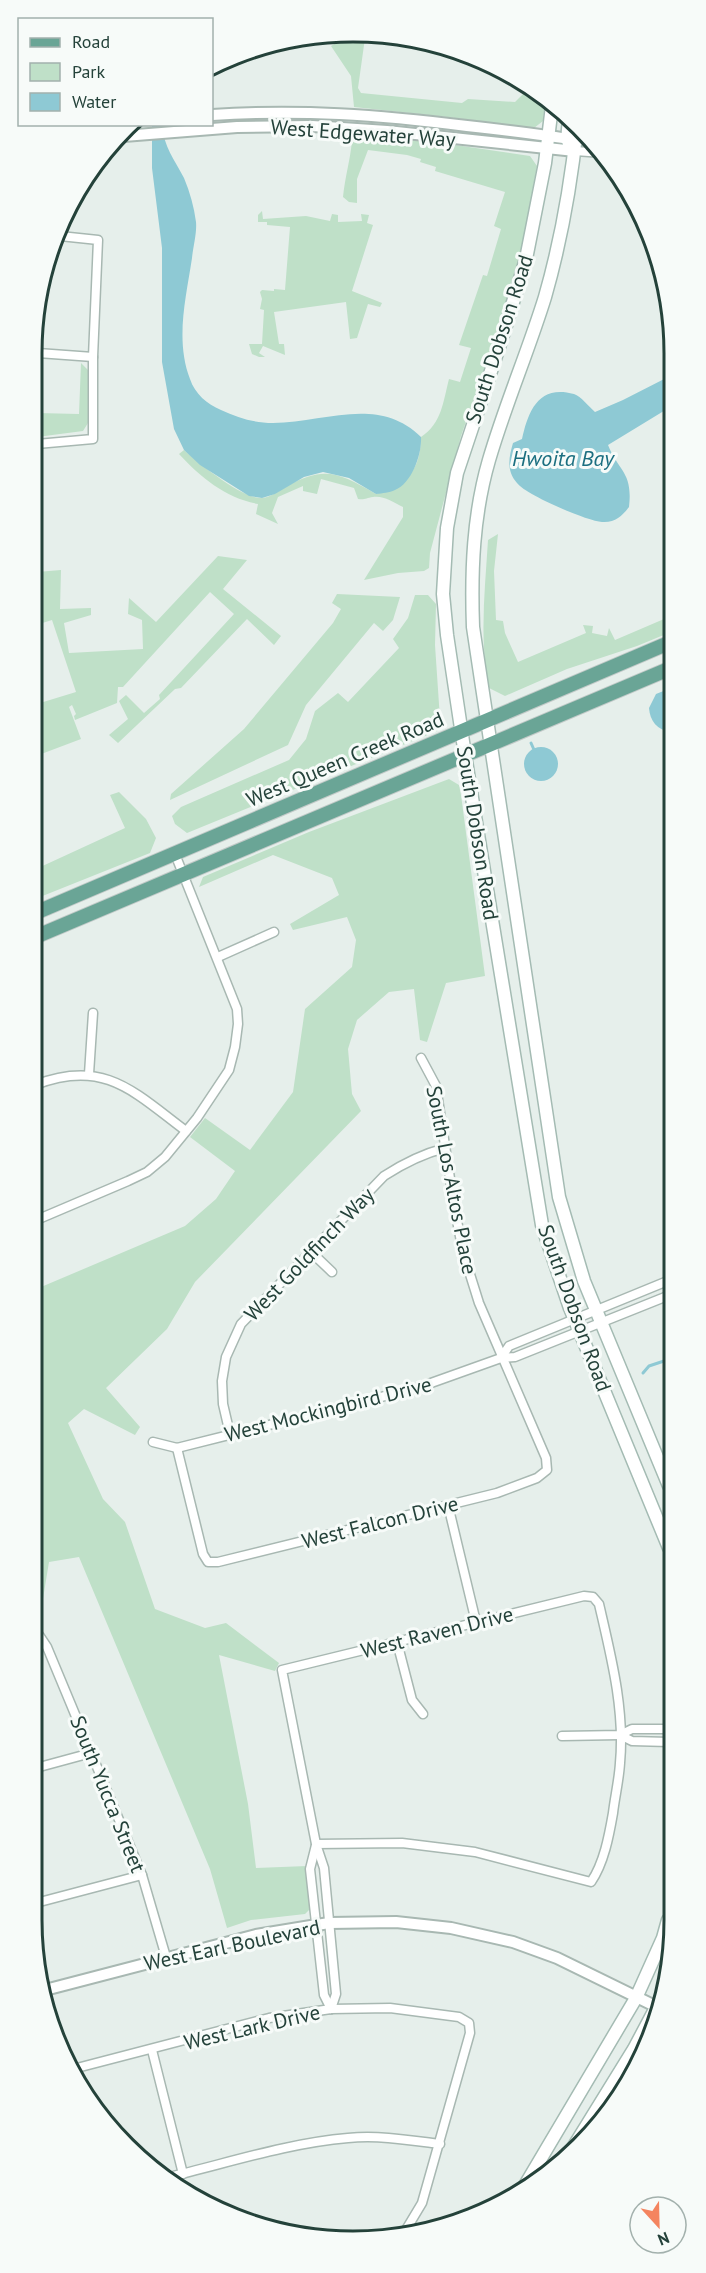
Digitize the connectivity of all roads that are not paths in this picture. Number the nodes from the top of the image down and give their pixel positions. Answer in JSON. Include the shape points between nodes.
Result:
{"nodes":[{"id":1,"x":551,"y":114,"type":"edge"},
{"id":2,"x":213,"y":115,"type":"edge"},
{"id":3,"x":571,"y":131,"type":"edge"},
{"id":4,"x":575,"y":135,"type":"edge"},
{"id":5,"x":131,"y":136,"type":"edge"},
{"id":6,"x":549,"y":136,"type":"junction"},
{"id":7,"x":573,"y":143,"type":"junction"},
{"id":8,"x":582,"y":143,"type":"edge"},
{"id":9,"x":587,"y":148,"type":"edge"},
{"id":10,"x":547,"y":149,"type":"junction"},
{"id":11,"x":65,"y":237,"type":"edge"},
{"id":12,"x":42,"y":353,"type":"edge"},
{"id":13,"x":93,"y":357,"type":"junction"},
{"id":14,"x":42,"y":444,"type":"edge"},
{"id":15,"x":664,"y":645,"type":"edge"},
{"id":16,"x":664,"y":671,"type":"edge"},
{"id":17,"x":487,"y":721,"type":"junction"},
{"id":18,"x":462,"y":732,"type":"junction"},
{"id":19,"x":490,"y":743,"type":"junction"},
{"id":20,"x":465,"y":755,"type":"junction"},
{"id":21,"x":175,"y":854,"type":"junction"},
{"id":22,"x":183,"y":874,"type":"junction"},
{"id":23,"x":42,"y":910,"type":"edge"},
{"id":24,"x":274,"y":932,"type":"dead end"},
{"id":25,"x":42,"y":934,"type":"edge"},
{"id":26,"x":218,"y":957,"type":"junction"},
{"id":27,"x":93,"y":1013,"type":"dead end"},
{"id":28,"x":420,"y":1058,"type":"dead end"},
{"id":29,"x":89,"y":1074,"type":"junction"},
{"id":30,"x":42,"y":1083,"type":"edge"},
{"id":31,"x":186,"y":1131,"type":"junction"},
{"id":32,"x":445,"y":1148,"type":"junction"},
{"id":33,"x":42,"y":1218,"type":"edge"},
{"id":34,"x":310,"y":1251,"type":"junction"},
{"id":35,"x":332,"y":1272,"type":"dead end"},
{"id":36,"x":664,"y":1282,"type":"edge"},
{"id":37,"x":664,"y":1297,"type":"edge"},
{"id":38,"x":596,"y":1310,"type":"junction"},
{"id":39,"x":602,"y":1323,"type":"junction"},
{"id":40,"x":578,"y":1325,"type":"junction"},
{"id":41,"x":501,"y":1358,"type":"junction"},
{"id":42,"x":230,"y":1434,"type":"junction"},
{"id":43,"x":153,"y":1442,"type":"dead end"},
{"id":44,"x":177,"y":1448,"type":"junction"},
{"id":45,"x":547,"y":1470,"type":"joint"},
{"id":46,"x":664,"y":1474,"type":"edge"},
{"id":47,"x":448,"y":1505,"type":"junction"},
{"id":48,"x":664,"y":1536,"type":"edge"},
{"id":49,"x":476,"y":1622,"type":"junction"},
{"id":50,"x":42,"y":1642,"type":"edge"},
{"id":51,"x":397,"y":1642,"type":"junction"},
{"id":52,"x":423,"y":1714,"type":"dead end"},
{"id":53,"x":664,"y":1729,"type":"edge"},
{"id":54,"x":620,"y":1735,"type":"junction"},
{"id":55,"x":562,"y":1736,"type":"dead end"},
{"id":56,"x":664,"y":1742,"type":"edge"},
{"id":57,"x":91,"y":1753,"type":"junction"},
{"id":58,"x":42,"y":1766,"type":"edge"},
{"id":59,"x":316,"y":1844,"type":"junction"},
{"id":60,"x":142,"y":1875,"type":"junction"},
{"id":61,"x":42,"y":1901,"type":"edge"},
{"id":62,"x":329,"y":1923,"type":"junction"},
{"id":63,"x":316,"y":1925,"type":"junction"},
{"id":64,"x":663,"y":1938,"type":"edge"},
{"id":65,"x":166,"y":1957,"type":"junction"},
{"id":66,"x":50,"y":1989,"type":"edge"},
{"id":67,"x":636,"y":1998,"type":"junction"},
{"id":68,"x":652,"y":2005,"type":"edge"},
{"id":69,"x":331,"y":2009,"type":"junction"},
{"id":70,"x":641,"y":2036,"type":"edge"},
{"id":71,"x":152,"y":2050,"type":"junction"},
{"id":72,"x":80,"y":2068,"type":"edge"},
{"id":73,"x":587,"y":2125,"type":"edge"},
{"id":74,"x":440,"y":2144,"type":"junction"},
{"id":75,"x":183,"y":2174,"type":"junction"},
{"id":76,"x":531,"y":2175,"type":"edge"},
{"id":77,"x":175,"y":2176,"type":"edge"},
{"id":78,"x":409,"y":2226,"type":"edge"}],
"edges":[{"from":1,"to":6,"type":"main road","name":"South Dobson Road"},
{"from":2,"to":6,"type":"street","name":"West Edgewater Way","via":[[342,112]]},
{"from":3,"to":7,"type":"main road"},
{"from":4,"to":7,"type":"main road","name":"South Dobson Road"},
{"from":5,"to":10,"type":"street","name":"West Edgewater Way","via":[[312,126]]},
{"from":6,"to":7,"type":"street","name":"West Edgewater Way"},
{"from":6,"to":10,"type":"main road","name":"South Dobson Road"},
{"from":7,"to":8,"type":"street","name":"West Edgewater Way"},
{"from":7,"to":9,"type":"street","name":"West Edgewater Way"},
{"from":7,"to":10,"type":"street","name":"West Edgewater Way"},
{"from":7,"to":17,"type":"main road","name":"South Dobson Road","via":[[567,204],[545,295],[488,462],[477,518],[473,627]]},
{"from":10,"to":18,"type":"main road","name":"South Dobson Road","via":[[526,259],[466,441],[447,528],[444,594]]},
{"from":11,"to":13,"type":"street","via":[[98,240]]},
{"from":12,"to":13,"type":"street"},
{"from":13,"to":14,"type":"street","via":[[93,439]]},
{"from":15,"to":17,"type":"main road","name":"West Queen Creek Road"},
{"from":16,"to":19,"type":"main road","name":"West Queen Creek Road"},
{"from":17,"to":18,"type":"main road","name":"West Queen Creek Road"},
{"from":17,"to":19,"type":"main road","name":"South Dobson Road"},
{"from":18,"to":20,"type":"main road","name":"South Dobson Road"},
{"from":18,"to":21,"type":"main road","name":"West Queen Creek Road"},
{"from":19,"to":20,"type":"main road","name":"West Queen Creek Road"},
{"from":19,"to":38,"type":"main road","name":"South Dobson Road","via":[[559,1197]]},
{"from":20,"to":22,"type":"main road","name":"West Queen Creek Road"},
{"from":20,"to":40,"type":"main road","name":"South Dobson Road","via":[[537,1202],[548,1245]]},
{"from":21,"to":22,"type":"street"},
{"from":21,"to":23,"type":"main road","name":"West Queen Creek Road"},
{"from":22,"to":25,"type":"main road","name":"West Queen Creek Road"},
{"from":22,"to":26,"type":"street"},
{"from":24,"to":26,"type":"street"},
{"from":26,"to":31,"type":"street","via":[[237,1009],[235,1047],[229,1070],[218,1089]]},
{"from":27,"to":29,"type":"street"},
{"from":28,"to":32,"type":"street","name":"South Los Altos Place","via":[[436,1086]]},
{"from":29,"to":30,"type":"street"},
{"from":29,"to":31,"type":"street","via":[[122,1085]]},
{"from":31,"to":33,"type":"street","via":[[147,1172]]},
{"from":32,"to":34,"type":"street","name":"West Goldfinch Way","via":[[402,1163],[384,1176]]},
{"from":32,"to":41,"type":"street","name":"South Los Altos Place","via":[[463,1252]]},
{"from":34,"to":35,"type":"street"},
{"from":34,"to":42,"type":"street","name":"West Goldfinch Way","via":[[249,1314],[231,1342],[222,1381]]},
{"from":36,"to":38,"type":"street","name":"West Mockingbird Drive"},
{"from":37,"to":39,"type":"street","name":"West Mockingbird Drive"},
{"from":38,"to":39,"type":"main road","name":"South Dobson Road"},
{"from":38,"to":40,"type":"street","name":"West Mockingbird Drive"},
{"from":39,"to":40,"type":"street","name":"West Mockingbird Drive"},
{"from":39,"to":46,"type":"main road","name":"South Dobson Road"},
{"from":40,"to":41,"type":"street","name":"West Mockingbird Drive","via":[[509,1346]]},
{"from":40,"to":48,"type":"main road","name":"South Dobson Road"},
{"from":41,"to":42,"type":"street","name":"West Mockingbird Drive","via":[[417,1388]]},
{"from":41,"to":45,"type":"street","name":"South Los Altos Place","via":[[546,1458]]},
{"from":42,"to":44,"type":"street","name":"West Mockingbird Drive"},
{"from":43,"to":44,"type":"street","name":"West Mockingbird Drive"},
{"from":44,"to":47,"type":"street","name":"West Falcon Drive","via":[[208,1562],[218,1563]]},
{"from":45,"to":47,"type":"street","name":"West Falcon Drive","via":[[507,1489]]},
{"from":47,"to":49,"type":"street"},
{"from":49,"to":51,"type":"street","name":"West Raven Drive"},
{"from":49,"to":54,"type":"street","name":"West Raven Drive","via":[[593,1597],[599,1604],[613,1666]]},
{"from":50,"to":57,"type":"street","name":"South Yucca Street"},
{"from":51,"to":52,"type":"street","via":[[412,1700]]},
{"from":51,"to":59,"type":"street","name":"West Raven Drive","via":[[282,1670]]},
{"from":53,"to":54,"type":"street","via":[[632,1729]]},
{"from":54,"to":55,"type":"street"},
{"from":54,"to":56,"type":"street","via":[[632,1741]]},
{"from":54,"to":59,"type":"street","via":[[611,1826],[591,1882],[475,1852],[402,1843]]},
{"from":57,"to":58,"type":"street"},
{"from":57,"to":60,"type":"street","name":"South Yucca Street"},
{"from":59,"to":62,"type":"street","via":[[324,1868]]},
{"from":59,"to":63,"type":"street","via":[[310,1869]]},
{"from":60,"to":61,"type":"street"},
{"from":60,"to":65,"type":"street","name":"South Yucca Street"},
{"from":62,"to":63,"type":"street","name":"West Earl Boulevard"},
{"from":62,"to":67,"type":"street","name":"West Earl Boulevard","via":[[396,1922],[451,1928],[513,1942],[567,1962]]},
{"from":62,"to":69,"type":"street","via":[[336,1994]]},
{"from":63,"to":65,"type":"street","name":"West Earl Boulevard"},
{"from":63,"to":69,"type":"street","via":[[324,1995]]},
{"from":64,"to":67,"type":"main road"},
{"from":65,"to":66,"type":"street","name":"West Earl Boulevard"},
{"from":67,"to":68,"type":"street","name":"West Earl Boulevard"},
{"from":67,"to":76,"type":"main road"},
{"from":69,"to":71,"type":"street","name":"West Lark Drive","via":[[269,2018]]},
{"from":69,"to":74,"type":"street","name":"West Lark Drive","via":[[390,2008],[459,2017],[469,2023],[470,2033]]},
{"from":70,"to":73,"type":"main road"},
{"from":71,"to":72,"type":"street","name":"West Lark Drive"},
{"from":71,"to":75,"type":"street"},
{"from":74,"to":75,"type":"street","via":[[385,2137],[349,2138],[310,2143]]},
{"from":74,"to":78,"type":"street","via":[[423,2204]]},
{"from":75,"to":77,"type":"street"}]}
